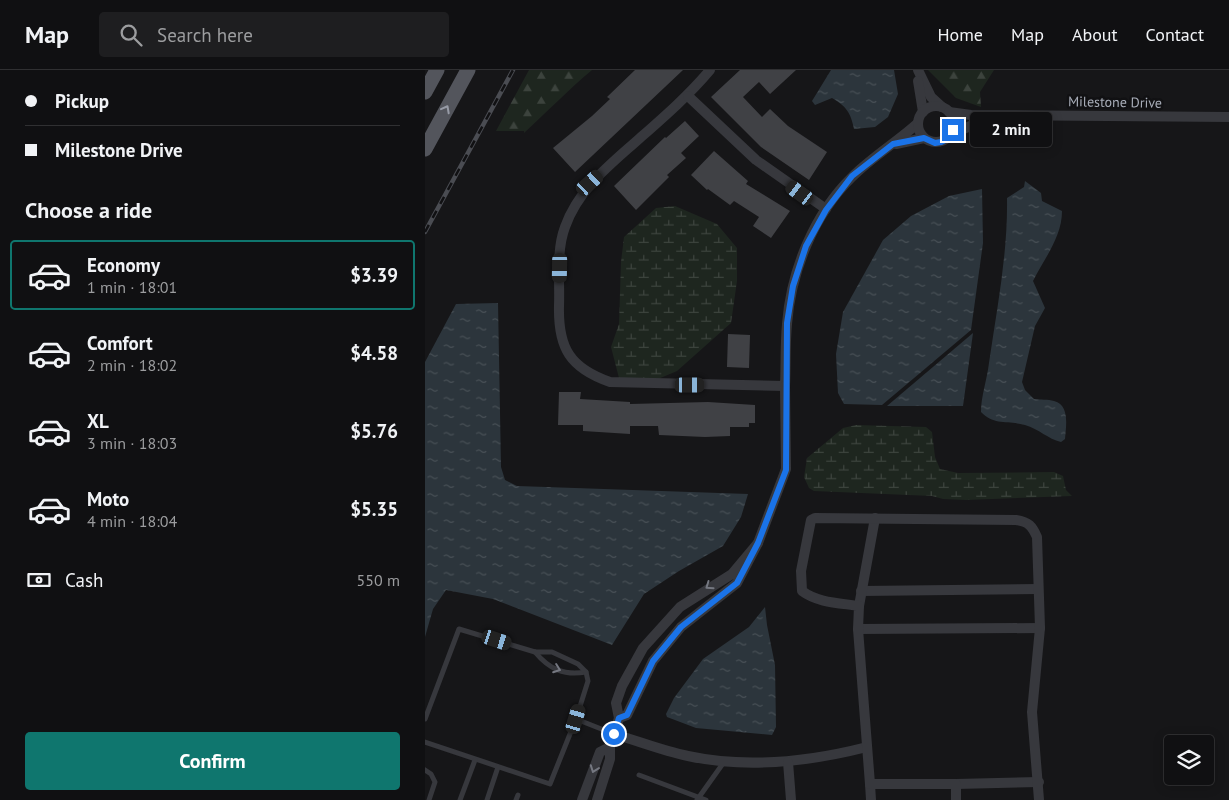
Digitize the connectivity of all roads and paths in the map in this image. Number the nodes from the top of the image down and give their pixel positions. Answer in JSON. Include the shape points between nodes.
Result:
{"nodes":[{"id":1,"x":437,"y":70,"type":"edge"},
{"id":2,"x":468,"y":70,"type":"edge"},
{"id":3,"x":711,"y":70,"type":"edge"},
{"id":4,"x":917,"y":70,"type":"edge"},
{"id":5,"x":425,"y":92,"type":"edge"},
{"id":6,"x":688,"y":96,"type":"junction"},
{"id":7,"x":945,"y":110,"type":"junction"},
{"id":8,"x":923,"y":112,"type":"junction"},
{"id":9,"x":1001,"y":115,"type":"junction"},
{"id":10,"x":1229,"y":117,"type":"edge"},
{"id":11,"x":917,"y":123,"type":"junction"},
{"id":12,"x":951,"y":134,"type":"junction"},
{"id":13,"x":924,"y":138,"type":"junction"},
{"id":14,"x":893,"y":144,"type":"junction"},
{"id":15,"x":425,"y":149,"type":"edge"},
{"id":16,"x":826,"y":210,"type":"junction"},
{"id":17,"x":785,"y":386,"type":"junction"},
{"id":18,"x":875,"y":518,"type":"junction"},
{"id":19,"x":758,"y":543,"type":"junction"},
{"id":20,"x":1038,"y":589,"type":"junction"},
{"id":21,"x":861,"y":591,"type":"junction"},
{"id":22,"x":859,"y":606,"type":"junction"},
{"id":23,"x":1040,"y":628,"type":"junction"},
{"id":24,"x":858,"y":629,"type":"junction"},
{"id":25,"x":535,"y":652,"type":"junction"},
{"id":26,"x":585,"y":672,"type":"junction"},
{"id":27,"x":619,"y":718,"type":"junction"},
{"id":28,"x":425,"y":719,"type":"edge"},
{"id":29,"x":576,"y":719,"type":"junction"},
{"id":30,"x":614,"y":734,"type":"junction"},
{"id":31,"x":425,"y":742,"type":"edge"},
{"id":32,"x":610,"y":747,"type":"junction"},
{"id":33,"x":867,"y":747,"type":"junction"},
{"id":34,"x":475,"y":760,"type":"junction"},
{"id":35,"x":724,"y":760,"type":"junction"},
{"id":36,"x":788,"y":762,"type":"junction"},
{"id":37,"x":499,"y":768,"type":"junction"},
{"id":38,"x":425,"y":770,"type":"edge"},
{"id":39,"x":639,"y":775,"type":"dead end"},
{"id":40,"x":1039,"y":782,"type":"junction"},
{"id":41,"x":870,"y":784,"type":"junction"},
{"id":42,"x":956,"y":784,"type":"junction"},
{"id":43,"x":697,"y":798,"type":"edge"},
{"id":44,"x":429,"y":800,"type":"edge"},
{"id":45,"x":461,"y":800,"type":"edge"},
{"id":46,"x":487,"y":800,"type":"edge"},
{"id":47,"x":583,"y":800,"type":"edge"},
{"id":48,"x":597,"y":800,"type":"edge"},
{"id":49,"x":706,"y":800,"type":"edge"},
{"id":50,"x":791,"y":800,"type":"edge"},
{"id":51,"x":871,"y":800,"type":"edge"},
{"id":52,"x":956,"y":800,"type":"edge"},
{"id":53,"x":1039,"y":800,"type":"edge"}],
"edges":[{"from":1,"to":5,"type":"main road"},
{"from":15,"to":2,"type":"main road","one_way":true},
{"from":3,"to":6,"type":"street"},
{"from":4,"to":7,"type":"street","via":[[931,97]]},
{"from":4,"to":8,"type":"street"},
{"from":6,"to":16,"type":"street","via":[[756,160]]},
{"from":6,"to":17,"type":"street","via":[[590,183],[576,202],[560,249],[559,324],[562,344],[579,367],[610,382]]},
{"from":7,"to":8,"type":"street","name":"Milestone Drive","via":[[931,107]]},
{"from":7,"to":9,"type":"street","name":"Milestone Drive","via":[[971,116]]},
{"from":7,"to":12,"type":"street","via":[[954,120]]},
{"from":8,"to":11,"type":"street"},
{"from":9,"to":10,"type":"street","name":"Milestone Drive"},
{"from":9,"to":12,"type":"street","name":"Milestone Drive","via":[[980,120]]},
{"from":11,"to":13,"type":"street"},
{"from":11,"to":14,"type":"street"},
{"from":12,"to":13,"type":"street","name":"Milestone Drive","via":[[935,143]]},
{"from":13,"to":14,"type":"street","name":"Milestone Drive"},
{"from":14,"to":16,"type":"street","via":[[852,176]]},
{"from":16,"to":17,"type":"street","via":[[806,246],[793,286],[787,323]]},
{"from":17,"to":19,"type":"street","via":[[786,470]]},
{"from":18,"to":20,"type":"street","via":[[1017,520],[1029,523],[1037,537]]},
{"from":18,"to":21,"type":"street"},
{"from":18,"to":22,"type":"street","via":[[819,517],[811,520],[801,571],[802,591],[809,597]]},
{"from":19,"to":27,"type":"street","via":[[737,583],[681,627],[653,661],[627,715]]},
{"from":19,"to":27,"type":"street","one_way":true,"via":[[732,574],[680,607],[643,648],[616,703]]},
{"from":20,"to":21,"type":"street"},
{"from":20,"to":23,"type":"street"},
{"from":21,"to":22,"type":"street"},
{"from":22,"to":24,"type":"street"},
{"from":23,"to":24,"type":"street"},
{"from":23,"to":40,"type":"street","via":[[1032,712]]},
{"from":24,"to":33,"type":"street"},
{"from":25,"to":26,"type":"lane","via":[[552,652],[578,664]]},
{"from":25,"to":26,"type":"lane","one_way":true,"via":[[545,665],[571,674]]},
{"from":25,"to":28,"type":"lane","via":[[459,628]]},
{"from":26,"to":29,"type":"lane","via":[[588,681]]},
{"from":27,"to":30,"type":"street"},
{"from":29,"to":30,"type":"lane"},
{"from":29,"to":37,"type":"lane","via":[[550,784]]},
{"from":30,"to":32,"type":"street"},
{"from":30,"to":35,"type":"street","via":[[688,756]]},
{"from":31,"to":34,"type":"lane"},
{"from":32,"to":47,"type":"street","one_way":true,"via":[[599,752]]},
{"from":32,"to":48,"type":"street","via":[[610,759]]},
{"from":33,"to":36,"type":"street"},
{"from":33,"to":41,"type":"street"},
{"from":34,"to":37,"type":"lane"},
{"from":34,"to":45,"type":"lane"},
{"from":35,"to":36,"type":"street"},
{"from":35,"to":43,"type":"lane"},
{"from":36,"to":50,"type":"street"},
{"from":37,"to":46,"type":"lane"},
{"from":38,"to":44,"type":"lane","via":[[435,782]]},
{"from":39,"to":43,"type":"lane"},
{"from":40,"to":42,"type":"street"},
{"from":40,"to":53,"type":"street"},
{"from":41,"to":42,"type":"street"},
{"from":41,"to":51,"type":"street"},
{"from":42,"to":52,"type":"street"},
{"from":43,"to":49,"type":"lane"}]}
